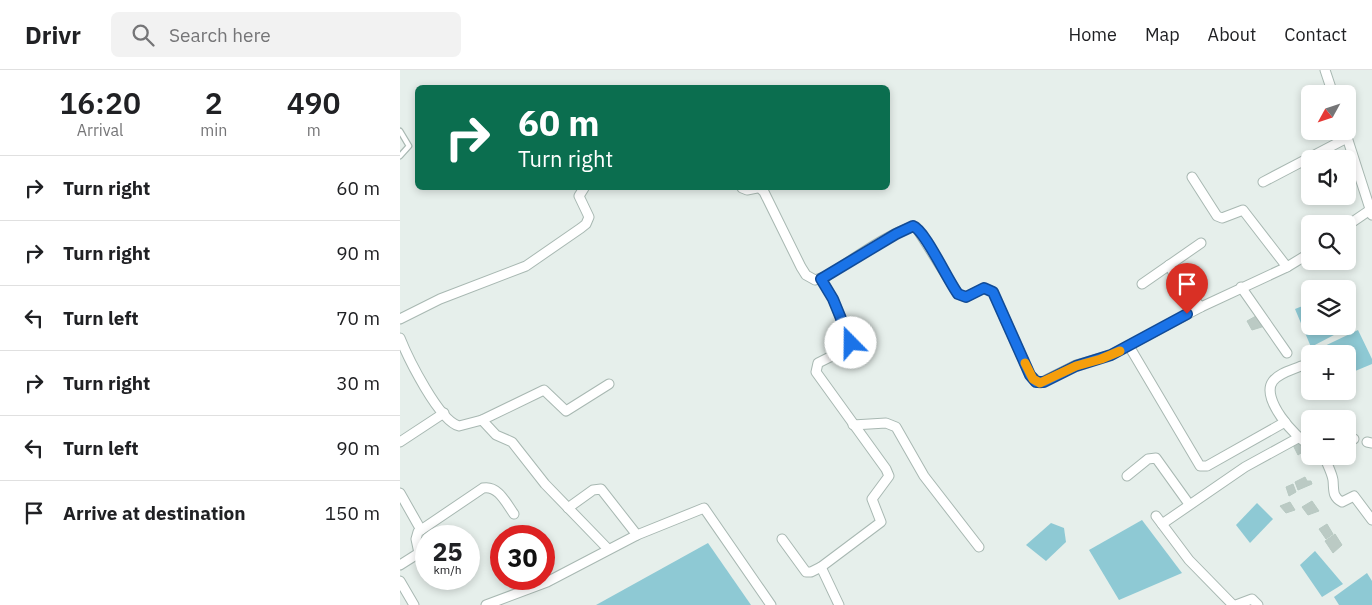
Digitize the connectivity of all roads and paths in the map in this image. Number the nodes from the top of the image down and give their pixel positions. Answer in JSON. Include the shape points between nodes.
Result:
{"nodes":[{"id":1,"x":1325,"y":70,"type":"edge"},
{"id":2,"x":1330,"y":85,"type":"edge"},
{"id":3,"x":400,"y":131,"type":"edge"},
{"id":4,"x":1336,"y":140,"type":"edge"},
{"id":5,"x":1348,"y":140,"type":"edge"},
{"id":6,"x":400,"y":156,"type":"edge"},
{"id":7,"x":1192,"y":177,"type":"dead end"},
{"id":8,"x":1263,"y":182,"type":"dead end"},
{"id":9,"x":583,"y":190,"type":"edge"},
{"id":10,"x":761,"y":190,"type":"edge"},
{"id":11,"x":1371,"y":212,"type":"edge"},
{"id":12,"x":1356,"y":220,"type":"edge"},
{"id":13,"x":1200,"y":243,"type":"dead end"},
{"id":14,"x":1301,"y":258,"type":"edge"},
{"id":15,"x":1169,"y":265,"type":"junction"},
{"id":16,"x":1287,"y":267,"type":"junction"},
{"id":17,"x":821,"y":279,"type":"junction"},
{"id":18,"x":1142,"y":284,"type":"dead end"},
{"id":19,"x":1241,"y":288,"type":"junction"},
{"id":20,"x":1201,"y":306,"type":"junction"},
{"id":21,"x":400,"y":319,"type":"edge"},
{"id":22,"x":400,"y":339,"type":"edge"},
{"id":23,"x":1129,"y":346,"type":"junction"},
{"id":24,"x":1287,"y":353,"type":"dead end"},
{"id":25,"x":1300,"y":366,"type":"dead end"},
{"id":26,"x":609,"y":384,"type":"dead end"},
{"id":27,"x":444,"y":413,"type":"junction"},
{"id":28,"x":482,"y":420,"type":"junction"},
{"id":29,"x":1285,"y":422,"type":"junction"},
{"id":30,"x":853,"y":425,"type":"junction"},
{"id":31,"x":1298,"y":438,"type":"junction"},
{"id":32,"x":1301,"y":440,"type":"edge"},
{"id":33,"x":400,"y":442,"type":"edge"},
{"id":34,"x":1327,"y":465,"type":"edge"},
{"id":35,"x":1127,"y":476,"type":"dead end"},
{"id":36,"x":400,"y":492,"type":"edge"},
{"id":37,"x":1189,"y":504,"type":"junction"},
{"id":38,"x":568,"y":508,"type":"junction"},
{"id":39,"x":514,"y":514,"type":"dead end"},
{"id":40,"x":1156,"y":516,"type":"dead end"},
{"id":41,"x":1372,"y":520,"type":"edge"},
{"id":42,"x":1162,"y":524,"type":"junction"},
{"id":43,"x":418,"y":525,"type":"edge"},
{"id":44,"x":428,"y":525,"type":"edge"},
{"id":45,"x":637,"y":535,"type":"junction"},
{"id":46,"x":782,"y":539,"type":"dead end"},
{"id":47,"x":979,"y":547,"type":"dead end"},
{"id":48,"x":608,"y":549,"type":"junction"},
{"id":49,"x":415,"y":556,"type":"edge"},
{"id":50,"x":400,"y":565,"type":"edge"},
{"id":51,"x":821,"y":567,"type":"junction"},
{"id":52,"x":400,"y":580,"type":"edge"},
{"id":53,"x":414,"y":605,"type":"edge"},
{"id":54,"x":486,"y":605,"type":"edge"},
{"id":55,"x":771,"y":605,"type":"edge"},
{"id":56,"x":840,"y":605,"type":"edge"},
{"id":57,"x":1235,"y":605,"type":"edge"},
{"id":58,"x":1258,"y":605,"type":"edge"}],
"edges":[{"from":1,"to":2,"type":"street"},
{"from":3,"to":6,"type":"lane","via":[[409,146]]},
{"from":4,"to":8,"type":"street"},
{"from":5,"to":11,"type":"street"},
{"from":7,"to":16,"type":"street","via":[[1217,216],[1222,218],[1242,210]]},
{"from":9,"to":21,"type":"street","via":[[579,196],[589,217],[581,228],[526,266],[440,299]]},
{"from":10,"to":17,"type":"street","via":[[806,275],[815,280]]},
{"from":11,"to":12,"type":"street"},
{"from":13,"to":15,"type":"street"},
{"from":14,"to":16,"type":"street"},
{"from":15,"to":18,"type":"street"},
{"from":15,"to":20,"type":"street","via":[[1179,283]]},
{"from":16,"to":19,"type":"street"},
{"from":17,"to":23,"type":"street","via":[[896,234],[916,226],[958,294],[966,297],[984,288],[993,292],[1036,382],[1044,382],[1062,371]]},
{"from":17,"to":30,"type":"street","via":[[851,343],[848,348],[818,363],[816,372]]},
{"from":19,"to":20,"type":"street"},
{"from":19,"to":24,"type":"street"},
{"from":20,"to":23,"type":"street"},
{"from":22,"to":27,"type":"street","via":[[418,376]]},
{"from":23,"to":29,"type":"street","via":[[1200,466],[1206,466]]},
{"from":25,"to":29,"type":"street","via":[[1280,376],[1270,388],[1270,396]]},
{"from":26,"to":28,"type":"street","via":[[566,411],[544,390]]},
{"from":27,"to":28,"type":"street","via":[[453,424],[460,426]]},
{"from":27,"to":33,"type":"street"},
{"from":28,"to":38,"type":"street","via":[[496,435],[512,442]]},
{"from":29,"to":31,"type":"street"},
{"from":30,"to":47,"type":"street","via":[[886,423],[896,427],[924,476]]},
{"from":30,"to":51,"type":"street","via":[[888,473],[887,480],[872,499],[882,519]]},
{"from":31,"to":32,"type":"street"},
{"from":31,"to":37,"type":"street","via":[[1245,466]]},
{"from":34,"to":41,"type":"street","via":[[1337,500],[1342,502],[1354,496]]},
{"from":35,"to":37,"type":"street","via":[[1148,460],[1156,458]]},
{"from":36,"to":43,"type":"street"},
{"from":37,"to":42,"type":"street"},
{"from":38,"to":45,"type":"street","via":[[593,490],[601,489]]},
{"from":38,"to":48,"type":"street"},
{"from":39,"to":44,"type":"street","via":[[498,492],[488,487]]},
{"from":40,"to":42,"type":"street"},
{"from":42,"to":57,"type":"street","via":[[1189,560]]},
{"from":45,"to":48,"type":"street"},
{"from":45,"to":55,"type":"street","via":[[704,508]]},
{"from":46,"to":51,"type":"street","via":[[806,572]]},
{"from":48,"to":54,"type":"street","via":[[547,582]]},
{"from":49,"to":50,"type":"street"},
{"from":51,"to":56,"type":"street"},
{"from":52,"to":53,"type":"street"},
{"from":57,"to":58,"type":"street","via":[[1252,599]]}]}
